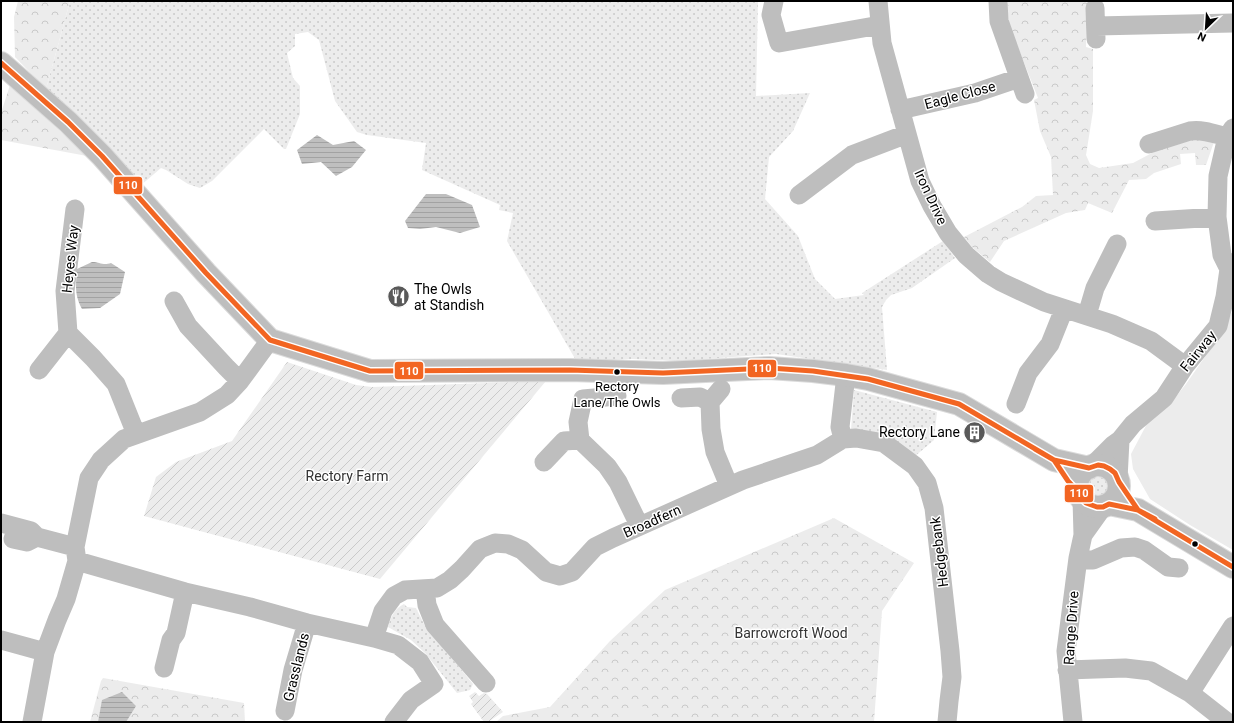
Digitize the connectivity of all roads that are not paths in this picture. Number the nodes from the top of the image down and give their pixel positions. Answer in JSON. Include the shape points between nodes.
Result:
{"nodes":[{"id":1,"x":774,"y":1,"type":"edge"},
{"id":2,"x":878,"y":1,"type":"edge"},
{"id":3,"x":998,"y":1,"type":"edge"},
{"id":4,"x":1233,"y":23,"type":"edge"},
{"id":5,"x":1095,"y":24,"type":"dead end"},
{"id":6,"x":880,"y":25,"type":"junction"},
{"id":7,"x":1,"y":63,"type":"edge"},
{"id":8,"x":900,"y":110,"type":"junction"},
{"id":9,"x":1230,"y":133,"type":"edge"},
{"id":10,"x":907,"y":134,"type":"junction"},
{"id":11,"x":1150,"y":144,"type":"dead end"},
{"id":12,"x":798,"y":195,"type":"dead end"},
{"id":13,"x":75,"y":209,"type":"dead end"},
{"id":14,"x":1217,"y":217,"type":"junction"},
{"id":15,"x":1155,"y":221,"type":"dead end"},
{"id":16,"x":1117,"y":244,"type":"dead end"},
{"id":17,"x":174,"y":302,"type":"dead end"},
{"id":18,"x":1064,"y":309,"type":"junction"},
{"id":19,"x":1087,"y":315,"type":"junction"},
{"id":20,"x":68,"y":333,"type":"junction"},
{"id":21,"x":270,"y":340,"type":"junction"},
{"id":22,"x":1185,"y":366,"type":"junction"},
{"id":23,"x":39,"y":370,"type":"dead end"},
{"id":24,"x":846,"y":375,"type":"junction"},
{"id":25,"x":240,"y":381,"type":"junction"},
{"id":26,"x":617,"y":396,"type":"dead end"},
{"id":27,"x":681,"y":398,"type":"dead end"},
{"id":28,"x":1015,"y":404,"type":"dead end"},
{"id":29,"x":136,"y":434,"type":"junction"},
{"id":30,"x":843,"y":439,"type":"junction"},
{"id":31,"x":580,"y":440,"type":"junction"},
{"id":32,"x":1120,"y":440,"type":"junction"},
{"id":33,"x":1054,"y":460,"type":"junction"},
{"id":34,"x":544,"y":462,"type":"dead end"},
{"id":35,"x":1090,"y":467,"type":"junction"},
{"id":36,"x":1118,"y":480,"type":"junction"},
{"id":37,"x":729,"y":486,"type":"junction"},
{"id":38,"x":1080,"y":496,"type":"junction"},
{"id":39,"x":1106,"y":505,"type":"junction"},
{"id":40,"x":1138,"y":510,"type":"junction"},
{"id":41,"x":1,"y":523,"type":"edge"},
{"id":42,"x":639,"y":526,"type":"junction"},
{"id":43,"x":1083,"y":535,"type":"junction"},
{"id":44,"x":37,"y":537,"type":"junction"},
{"id":45,"x":13,"y":539,"type":"dead end"},
{"id":46,"x":76,"y":554,"type":"junction"},
{"id":47,"x":1078,"y":558,"type":"junction"},
{"id":48,"x":1233,"y":567,"type":"edge"},
{"id":49,"x":1179,"y":568,"type":"dead end"},
{"id":50,"x":425,"y":589,"type":"junction"},
{"id":51,"x":185,"y":592,"type":"junction"},
{"id":52,"x":307,"y":623,"type":"junction"},
{"id":53,"x":1233,"y":626,"type":"edge"},
{"id":54,"x":374,"y":638,"type":"junction"},
{"id":55,"x":1,"y":640,"type":"edge"},
{"id":56,"x":45,"y":652,"type":"junction"},
{"id":57,"x":164,"y":668,"type":"dead end"},
{"id":58,"x":1067,"y":670,"type":"junction"},
{"id":59,"x":486,"y":683,"type":"dead end"},
{"id":60,"x":1190,"y":693,"type":"junction"},
{"id":61,"x":285,"y":711,"type":"dead end"},
{"id":62,"x":32,"y":722,"type":"edge"},
{"id":63,"x":394,"y":722,"type":"edge"},
{"id":64,"x":947,"y":722,"type":"edge"},
{"id":65,"x":1073,"y":722,"type":"edge"},
{"id":66,"x":1227,"y":722,"type":"edge"}],
"edges":[{"from":1,"to":6,"type":"street","via":[[771,15],[779,43]]},
{"from":2,"to":6,"type":"street","name":"Iron Drive"},
{"from":3,"to":8,"type":"street","name":"Eagle Close","via":[[999,21],[1022,86],[975,93]]},
{"from":4,"to":5,"type":"street"},
{"from":6,"to":8,"type":"street","name":"Iron Drive","via":[[882,43]]},
{"from":7,"to":21,"type":"main road","via":[[102,156],[206,273]]},
{"from":8,"to":10,"type":"street","name":"Iron Drive"},
{"from":9,"to":11,"type":"street","name":"Fairway","via":[[1196,130]]},
{"from":9,"to":14,"type":"street","name":"Fairway","via":[[1218,176]]},
{"from":10,"to":12,"type":"street","via":[[852,155]]},
{"from":10,"to":18,"type":"street","name":"Iron Drive","via":[[920,181],[932,206],[948,233],[966,255],[1001,282]]},
{"from":13,"to":20,"type":"street","name":"Heyes Way","via":[[65,291]]},
{"from":14,"to":15,"type":"street"},
{"from":14,"to":22,"type":"street","name":"Fairway","via":[[1222,255],[1229,268],[1225,297],[1218,326]]},
{"from":16,"to":19,"type":"street","via":[[1095,288]]},
{"from":17,"to":25,"type":"street","via":[[188,326]]},
{"from":18,"to":19,"type":"street","name":"Iron Drive"},
{"from":18,"to":28,"type":"street","via":[[1050,344],[1028,373]]},
{"from":19,"to":22,"type":"street","name":"Iron Drive","via":[[1151,341]]},
{"from":20,"to":23,"type":"street"},
{"from":20,"to":29,"type":"street","via":[[116,384]]},
{"from":21,"to":24,"type":"main road","via":[[370,371],[570,370],[663,373],[769,368]]},
{"from":21,"to":25,"type":"street"},
{"from":22,"to":32,"type":"street","name":"Fairway","via":[[1164,398],[1133,424]]},
{"from":24,"to":30,"type":"street","via":[[840,427]]},
{"from":24,"to":33,"type":"main road","via":[[959,404]]},
{"from":25,"to":29,"type":"street","via":[[227,395],[200,412]]},
{"from":26,"to":31,"type":"street","via":[[582,399],[578,422]]},
{"from":27,"to":37,"type":"street","via":[[715,395],[711,429],[715,452]]},
{"from":29,"to":46,"type":"street","via":[[124,439],[101,460],[89,478]]},
{"from":30,"to":37,"type":"street","name":"Broadfern","via":[[816,456]]},
{"from":30,"to":64,"type":"street","name":"Hedgebank","via":[[856,438],[884,443],[915,466],[927,483],[934,508],[950,651],[952,677]]},
{"from":31,"to":34,"type":"street","via":[[564,441]]},
{"from":31,"to":42,"type":"street","via":[[607,466],[618,482]]},
{"from":32,"to":35,"type":"street","name":"Fairway"},
{"from":32,"to":36,"type":"street"},
{"from":33,"to":35,"type":"main road"},
{"from":33,"to":38,"type":"main road"},
{"from":35,"to":36,"type":"main road","via":[[1104,466],[1115,473]]},
{"from":35,"to":38,"type":"main road","via":[[1080,476],[1077,487]]},
{"from":36,"to":39,"type":"main road","via":[[1118,495]]},
{"from":36,"to":40,"type":"main road"},
{"from":37,"to":42,"type":"street","name":"Broadfern"},
{"from":38,"to":39,"type":"main road","via":[[1091,506]]},
{"from":38,"to":43,"type":"street","name":"Range Drive"},
{"from":39,"to":40,"type":"main road"},
{"from":39,"to":43,"type":"street","name":"Range Drive"},
{"from":40,"to":48,"type":"main road"},
{"from":41,"to":44,"type":"street","via":[[30,531]]},
{"from":42,"to":50,"type":"street","name":"Broadfern","via":[[595,546],[572,572],[560,576],[546,572],[522,550],[508,544],[495,544],[480,549],[450,580],[437,588]]},
{"from":43,"to":47,"type":"street","name":"Range Drive"},
{"from":44,"to":45,"type":"street","via":[[27,542]]},
{"from":44,"to":46,"type":"street","name":"Grasslands"},
{"from":46,"to":51,"type":"street","name":"Grasslands"},
{"from":46,"to":56,"type":"street","via":[[66,599]]},
{"from":47,"to":49,"type":"street","via":[[1093,560],[1121,548],[1135,547],[1144,550],[1168,567]]},
{"from":47,"to":58,"type":"street","name":"Range Drive","via":[[1067,636]]},
{"from":50,"to":54,"type":"street","name":"Broadfern","via":[[405,590],[394,596],[383,611]]},
{"from":50,"to":59,"type":"street","via":[[427,605],[435,625]]},
{"from":51,"to":52,"type":"street","name":"Grasslands"},
{"from":51,"to":57,"type":"street","via":[[176,633],[171,640]]},
{"from":52,"to":54,"type":"street","name":"Grasslands"},
{"from":52,"to":61,"type":"street","name":"Grasslands","via":[[293,670]]},
{"from":53,"to":60,"type":"street"},
{"from":54,"to":63,"type":"street","via":[[398,645],[420,662],[434,684],[411,700]]},
{"from":55,"to":56,"type":"street"},
{"from":56,"to":62,"type":"street"},
{"from":58,"to":60,"type":"street","via":[[1126,668],[1151,671]]},
{"from":58,"to":65,"type":"street","name":"Range Drive"},
{"from":60,"to":66,"type":"street"}]}
